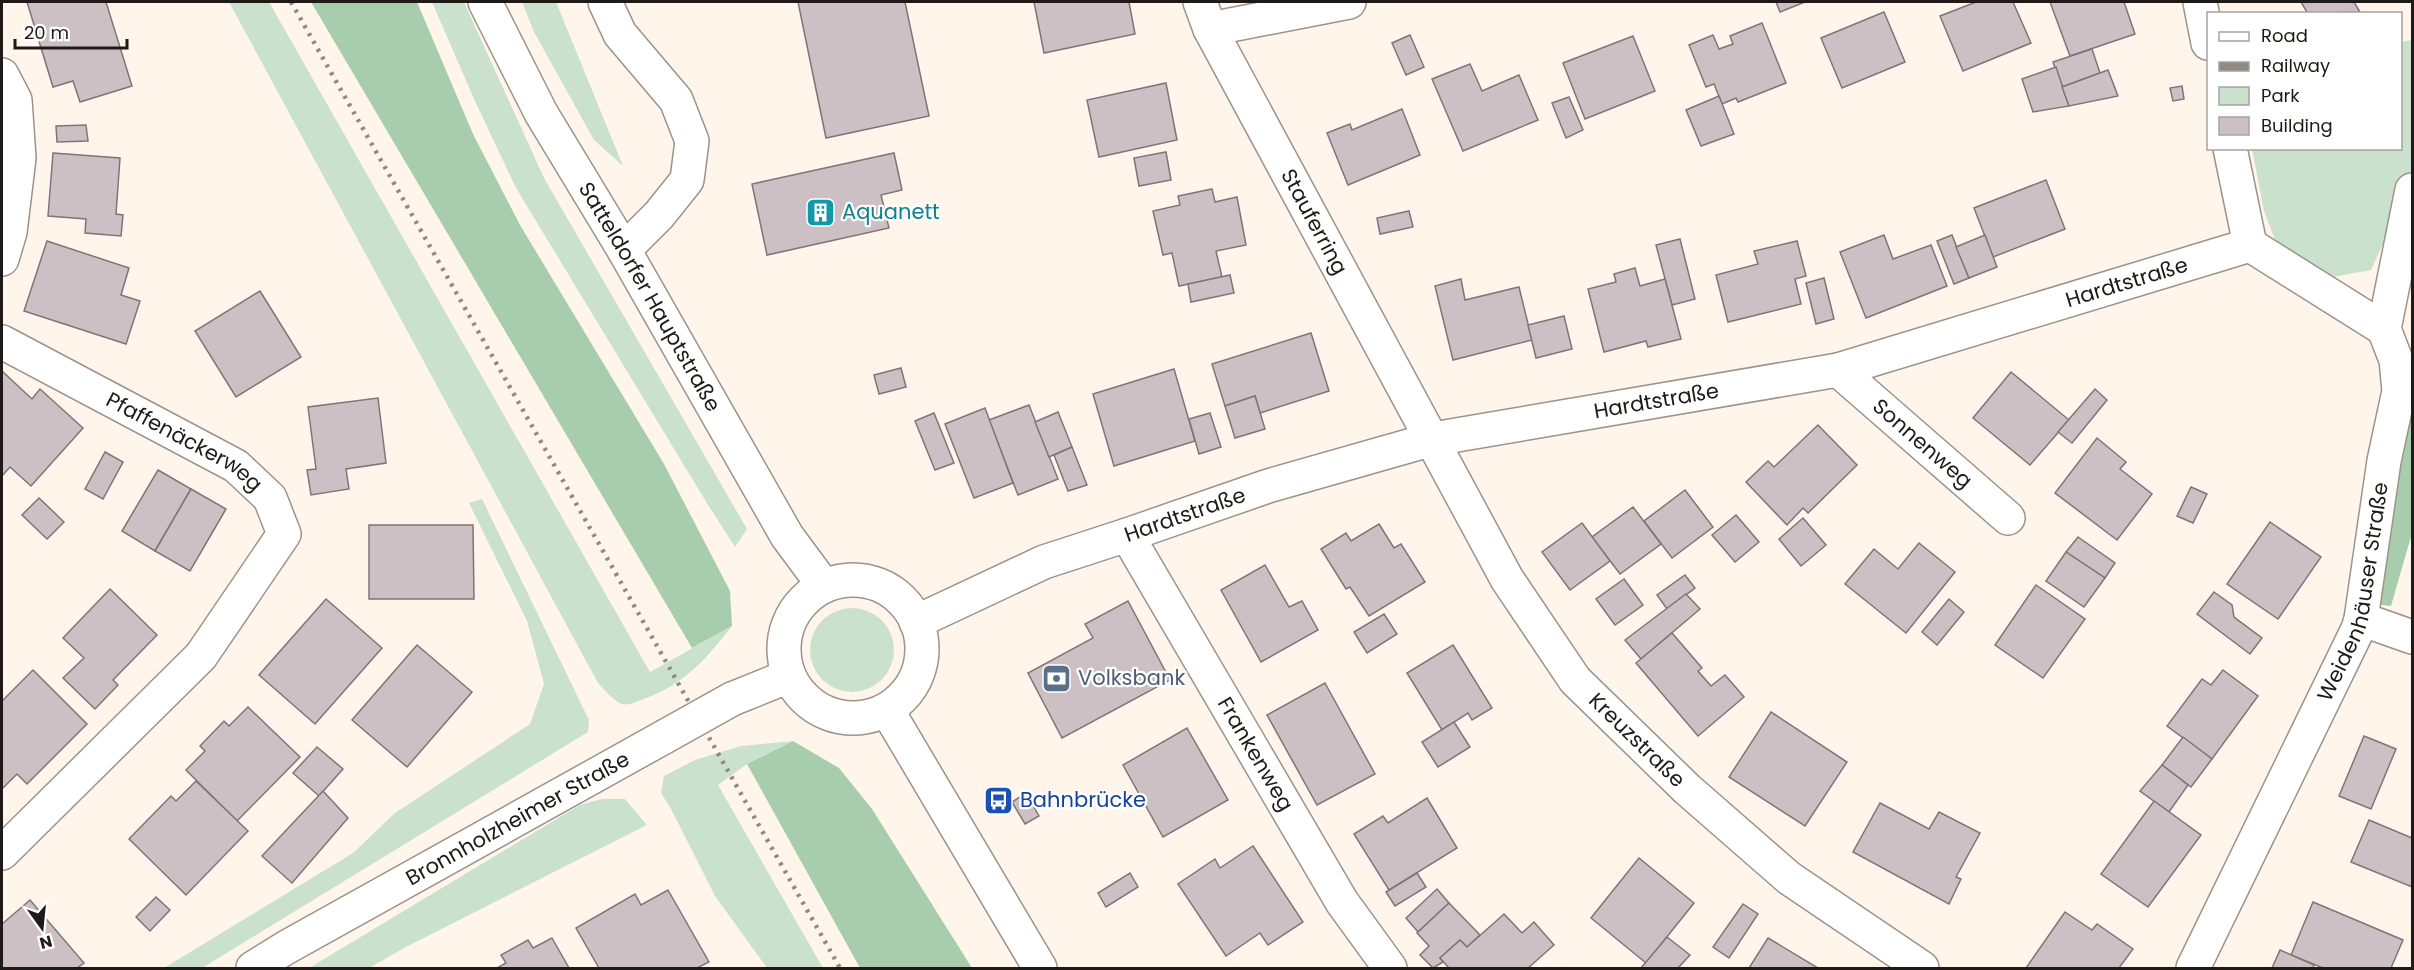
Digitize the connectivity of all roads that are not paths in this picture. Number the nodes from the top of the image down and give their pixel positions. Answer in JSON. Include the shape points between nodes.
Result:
{"nodes":[{"id":1,"x":485,"y":2,"type":"edge"},
{"id":2,"x":605,"y":2,"type":"edge"},
{"id":3,"x":1349,"y":2,"type":"edge"},
{"id":4,"x":2200,"y":2,"type":"edge"},
{"id":5,"x":1205,"y":15,"type":"edge"},
{"id":6,"x":2207,"y":38,"type":"edge"},
{"id":7,"x":6,"y":90,"type":"edge"},
{"id":8,"x":2230,"y":150,"type":"edge"},
{"id":9,"x":2412,"y":190,"type":"edge"},
{"id":10,"x":2250,"y":245,"type":"junction"},
{"id":11,"x":624,"y":250,"type":"junction"},
{"id":12,"x":2,"y":260,"type":"edge"},
{"id":13,"x":2384,"y":329,"type":"junction"},
{"id":14,"x":2,"y":342,"type":"edge"},
{"id":15,"x":1838,"y":370,"type":"junction"},
{"id":16,"x":1433,"y":439,"type":"junction"},
{"id":17,"x":2008,"y":518,"type":"dead end"},
{"id":18,"x":1127,"y":536,"type":"junction"},
{"id":19,"x":824,"y":586,"type":"junction"},
{"id":20,"x":2361,"y":619,"type":"junction"},
{"id":21,"x":916,"y":622,"type":"junction"},
{"id":22,"x":2412,"y":637,"type":"edge"},
{"id":23,"x":789,"y":676,"type":"junction"},
{"id":24,"x":887,"y":710,"type":"junction"},
{"id":25,"x":2,"y":853,"type":"edge"},
{"id":26,"x":253,"y":969,"type":"edge"},
{"id":27,"x":1040,"y":969,"type":"edge"},
{"id":28,"x":1390,"y":969,"type":"edge"},
{"id":29,"x":1922,"y":969,"type":"edge"},
{"id":30,"x":2193,"y":969,"type":"edge"}],
"edges":[{"from":1,"to":11,"type":"street","name":"Satteldorfer Hauptstraße","via":[[542,113]]},
{"from":2,"to":11,"type":"street","via":[[620,34],[676,100],[692,141],[687,180]]},
{"from":3,"to":5,"type":"street"},
{"from":4,"to":6,"type":"street"},
{"from":5,"to":16,"type":"street","name":"Stauferring"},
{"from":7,"to":12,"type":"street","via":[[19,158],[10,232]]},
{"from":8,"to":10,"type":"street"},
{"from":9,"to":13,"type":"street"},
{"from":10,"to":13,"type":"street"},
{"from":10,"to":15,"type":"street","name":"Hardtstraße"},
{"from":11,"to":19,"type":"street","name":"Satteldorfer Hauptstraße","via":[[787,536]]},
{"from":13,"to":20,"type":"street","name":"Weidenhäuser Straße","via":[[2396,360],[2399,391],[2384,462]]},
{"from":14,"to":25,"type":"street","name":"Pfaffenäckerweg","via":[[236,466],[270,498],[284,534],[201,656]]},
{"from":15,"to":16,"type":"street","name":"Hardtstraße"},
{"from":15,"to":17,"type":"street","name":"Sonnenweg"},
{"from":16,"to":18,"type":"street","name":"Hardtstraße","via":[[1268,486]]},
{"from":16,"to":29,"type":"street","name":"Kreuzstraße","via":[[1507,579],[1575,680],[1687,789],[1788,878]]},
{"from":18,"to":21,"type":"street","name":"Hardtstraße","via":[[1044,562]]},
{"from":18,"to":28,"type":"street","name":"Frankenweg","via":[[1342,902]]},
{"from":19,"to":21,"type":"street","via":[[843,580],[864,580],[884,587],[901,599]]},
{"from":19,"to":23,"type":"street","via":[[805,598],[791,616],[784,638],[784,661]]},
{"from":20,"to":22,"type":"street"},
{"from":20,"to":30,"type":"street","name":"Weidenhäuser Straße"},
{"from":21,"to":24,"type":"street","via":[[922,657],[916,679],[904,697]]},
{"from":23,"to":24,"type":"street","via":[[805,700],[823,713],[844,719],[867,718]]},
{"from":23,"to":26,"type":"street","name":"Bronnholzheimer Straße","bridge":true,"via":[[732,699],[287,946]]},
{"from":24,"to":27,"type":"street"}]}
